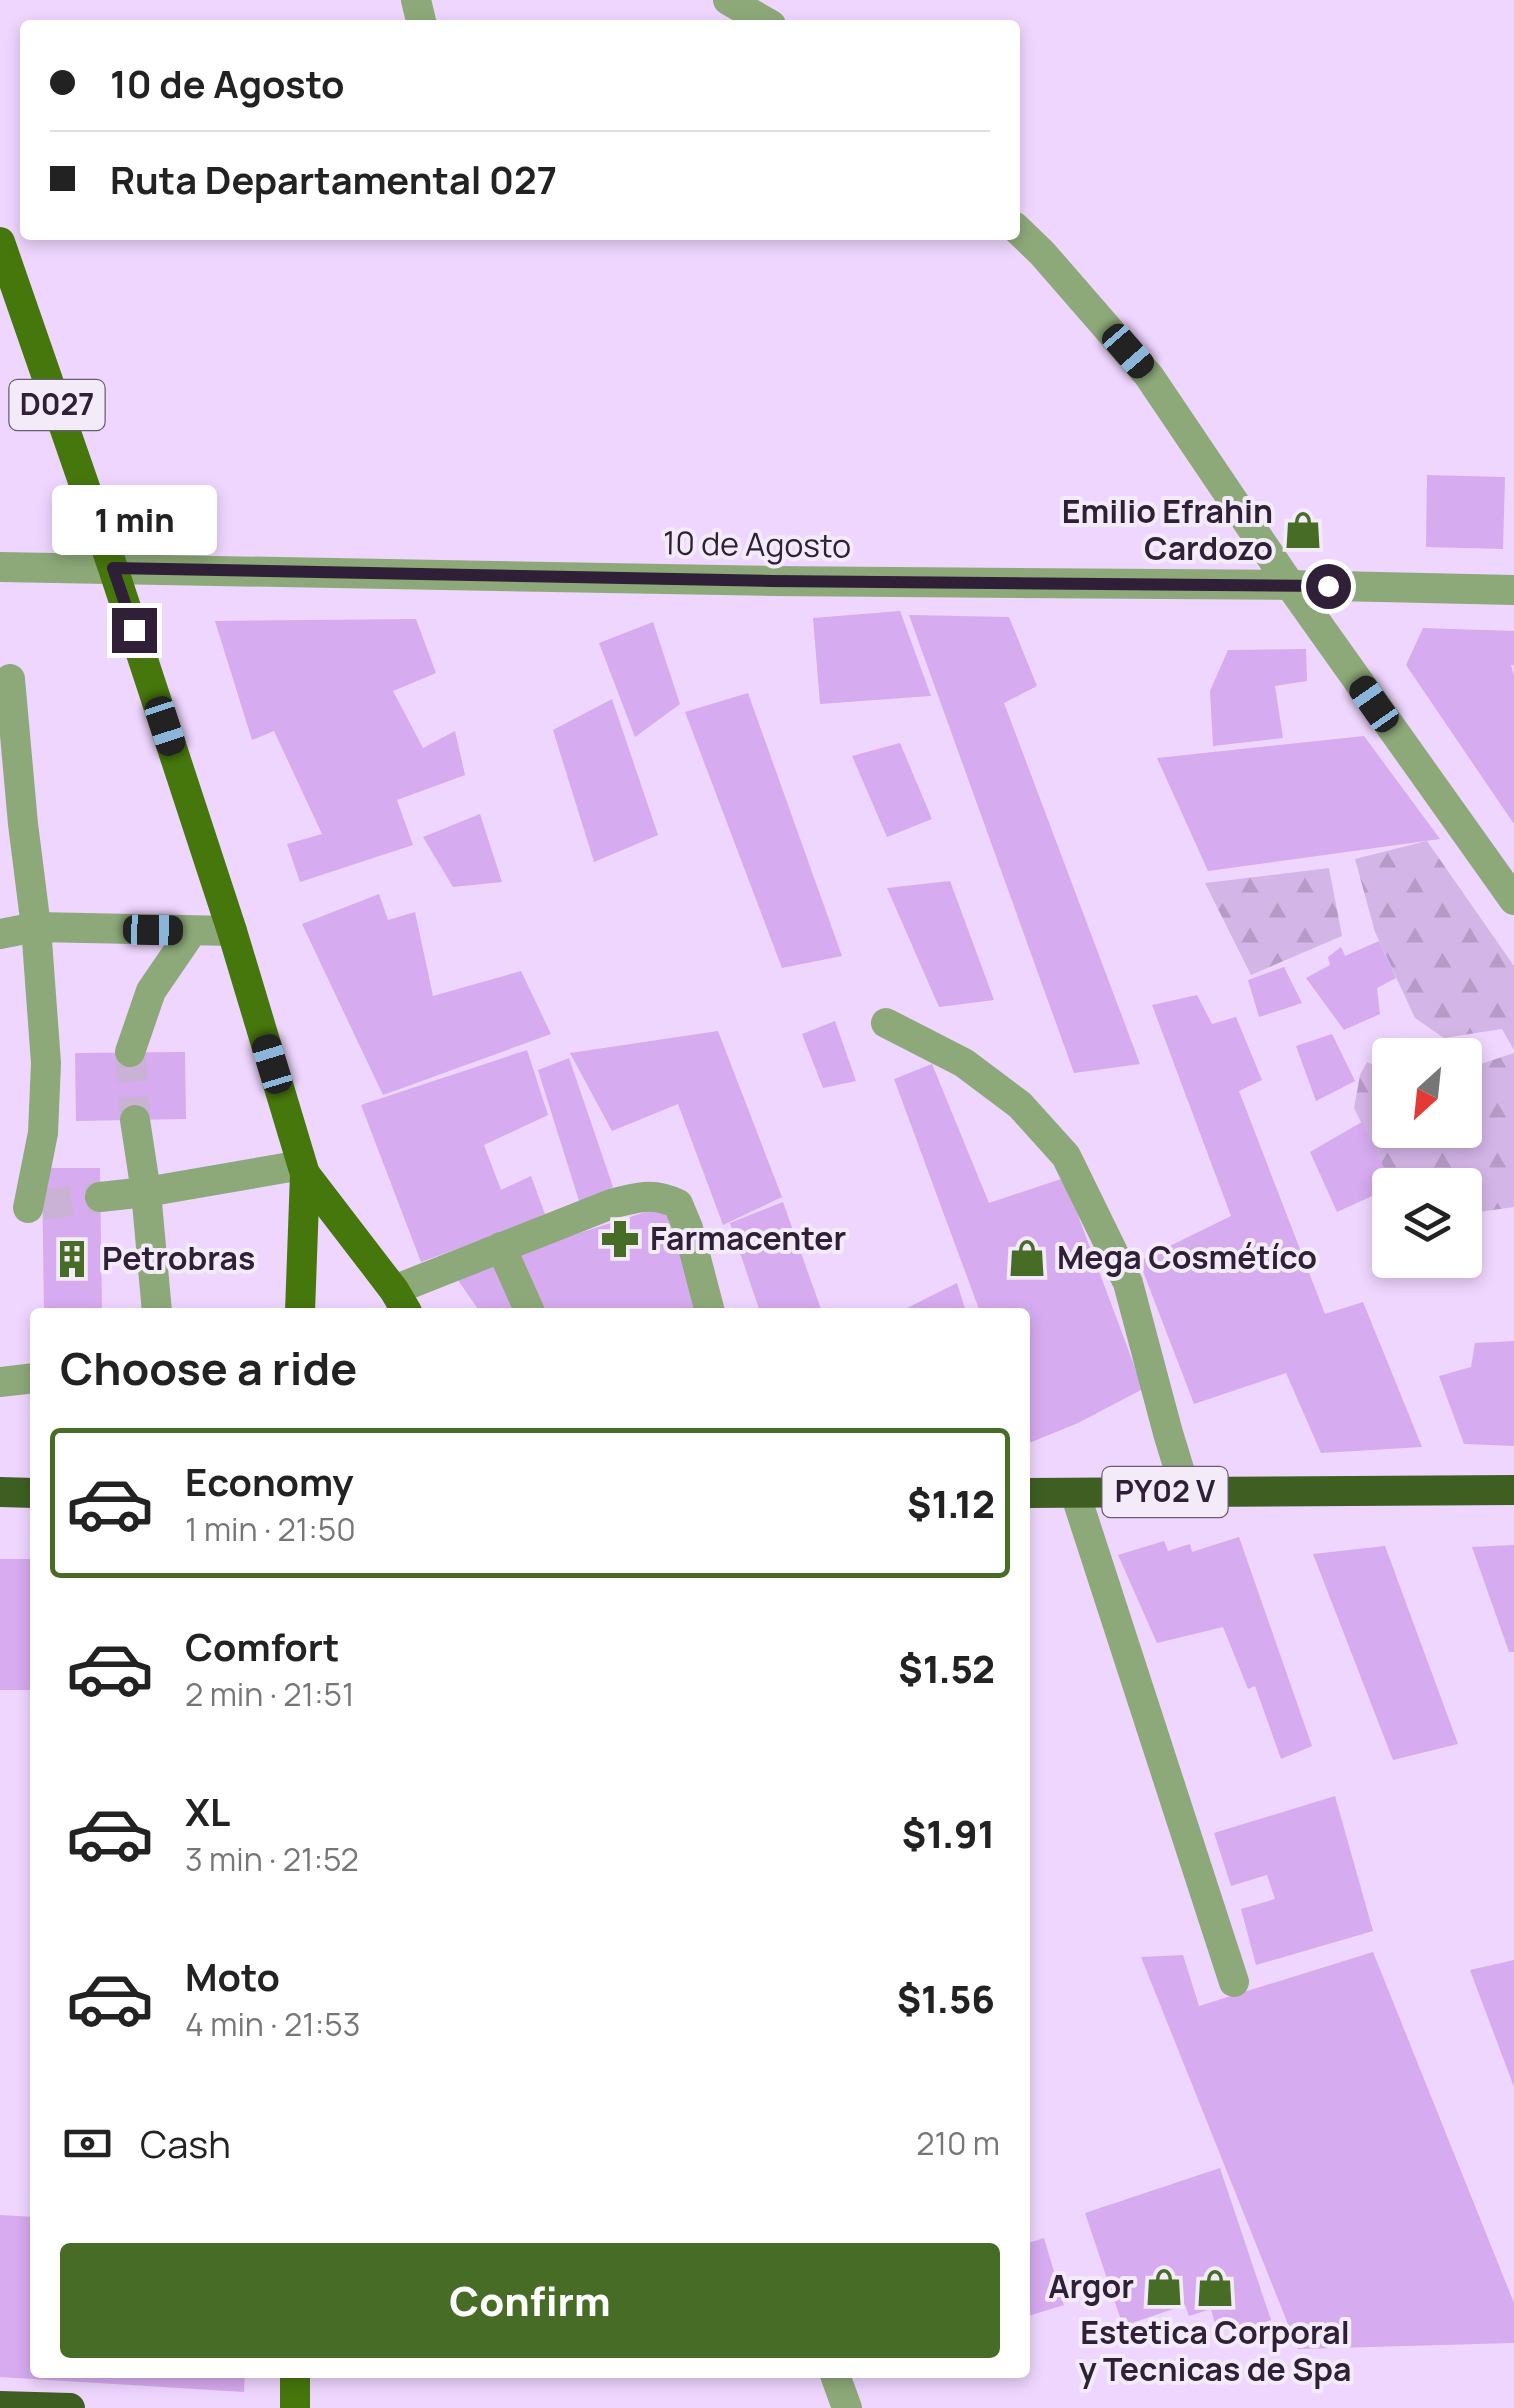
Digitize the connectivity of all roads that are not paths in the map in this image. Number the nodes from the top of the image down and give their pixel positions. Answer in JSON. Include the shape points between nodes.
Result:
{"nodes":[{"id":1,"x":728,"y":0,"type":"edge"},
{"id":2,"x":763,"y":20,"type":"edge"},
{"id":3,"x":1020,"y":232,"type":"edge"},
{"id":4,"x":0,"y":242,"type":"edge"},
{"id":5,"x":3,"y":558,"type":"edge"},
{"id":6,"x":113,"y":568,"type":"junction"},
{"id":7,"x":1290,"y":585,"type":"junction"},
{"id":8,"x":1514,"y":590,"type":"edge"},
{"id":9,"x":10,"y":680,"type":"dead end"},
{"id":10,"x":1514,"y":900,"type":"edge"},
{"id":11,"x":36,"y":927,"type":"junction"},
{"id":12,"x":192,"y":930,"type":"junction"},
{"id":13,"x":232,"y":931,"type":"junction"},
{"id":14,"x":0,"y":934,"type":"edge"},
{"id":15,"x":886,"y":1023,"type":"dead end"},
{"id":16,"x":130,"y":1052,"type":"tunnel mouth"},
{"id":17,"x":135,"y":1120,"type":"tunnel mouth"},
{"id":18,"x":304,"y":1169,"type":"junction"},
{"id":19,"x":146,"y":1192,"type":"junction"},
{"id":20,"x":100,"y":1197,"type":"tunnel mouth"},
{"id":21,"x":24,"y":1209,"type":"edge"},
{"id":22,"x":501,"y":1248,"type":"junction"},
{"id":23,"x":400,"y":1301,"type":"edge"},
{"id":24,"x":157,"y":1308,"type":"edge"},
{"id":25,"x":300,"y":1308,"type":"edge"},
{"id":26,"x":528,"y":1308,"type":"edge"},
{"id":27,"x":709,"y":1308,"type":"edge"},
{"id":28,"x":30,"y":1379,"type":"edge"},
{"id":29,"x":0,"y":1382,"type":"edge"},
{"id":30,"x":1514,"y":1490,"type":"edge"},
{"id":31,"x":0,"y":1492,"type":"edge"},
{"id":32,"x":1186,"y":1492,"type":"junction"},
{"id":33,"x":30,"y":1493,"type":"edge"},
{"id":34,"x":1030,"y":1493,"type":"edge"},
{"id":35,"x":1075,"y":1494,"type":"junction"},
{"id":36,"x":1234,"y":1982,"type":"dead end"},
{"id":37,"x":295,"y":2378,"type":"edge"},
{"id":38,"x":836,"y":2378,"type":"edge"},
{"id":39,"x":0,"y":2406,"type":"edge"},
{"id":40,"x":70,"y":2408,"type":"edge"},
{"id":41,"x":295,"y":2408,"type":"edge"},
{"id":42,"x":847,"y":2408,"type":"edge"}],
"edges":[{"from":1,"to":2,"type":"street"},
{"from":3,"to":7,"type":"street","via":[[1149,376]]},
{"from":4,"to":6,"type":"main road","number":"D027"},
{"from":5,"to":6,"type":"street","name":"10 de Agosto"},
{"from":6,"to":7,"type":"street","name":"10 de Agosto"},
{"from":6,"to":13,"type":"main road","number":"D027"},
{"from":7,"to":8,"type":"street","name":"10 de Agosto"},
{"from":7,"to":10,"type":"street"},
{"from":9,"to":11,"type":"street"},
{"from":11,"to":12,"type":"street"},
{"from":11,"to":14,"type":"street"},
{"from":11,"to":21,"type":"street","via":[[46,1063],[43,1133]]},
{"from":12,"to":13,"type":"street"},
{"from":12,"to":16,"type":"street","via":[[151,991]]},
{"from":13,"to":18,"type":"main road","number":"D027"},
{"from":15,"to":32,"type":"street","via":[[964,1063],[1020,1105],[1066,1156],[1128,1284]]},
{"from":17,"to":19,"type":"street"},
{"from":18,"to":19,"type":"street"},
{"from":18,"to":23,"type":"main road"},
{"from":18,"to":25,"type":"main road","number":"D027"},
{"from":19,"to":20,"type":"street"},
{"from":19,"to":24,"type":"street"},
{"from":22,"to":23,"type":"street"},
{"from":22,"to":26,"type":"street"},
{"from":22,"to":27,"type":"street","via":[[614,1203],[662,1196],[678,1204]]},
{"from":28,"to":29,"type":"street"},
{"from":30,"to":32,"type":"highway","number":"PY02 V"},
{"from":31,"to":33,"type":"highway"},
{"from":32,"to":35,"type":"highway","number":"PY02 V"},
{"from":34,"to":35,"type":"highway","number":"PY02 V"},
{"from":35,"to":36,"type":"street"},
{"from":37,"to":41,"type":"main road"},
{"from":38,"to":42,"type":"street"},
{"from":39,"to":40,"type":"highway"}]}
